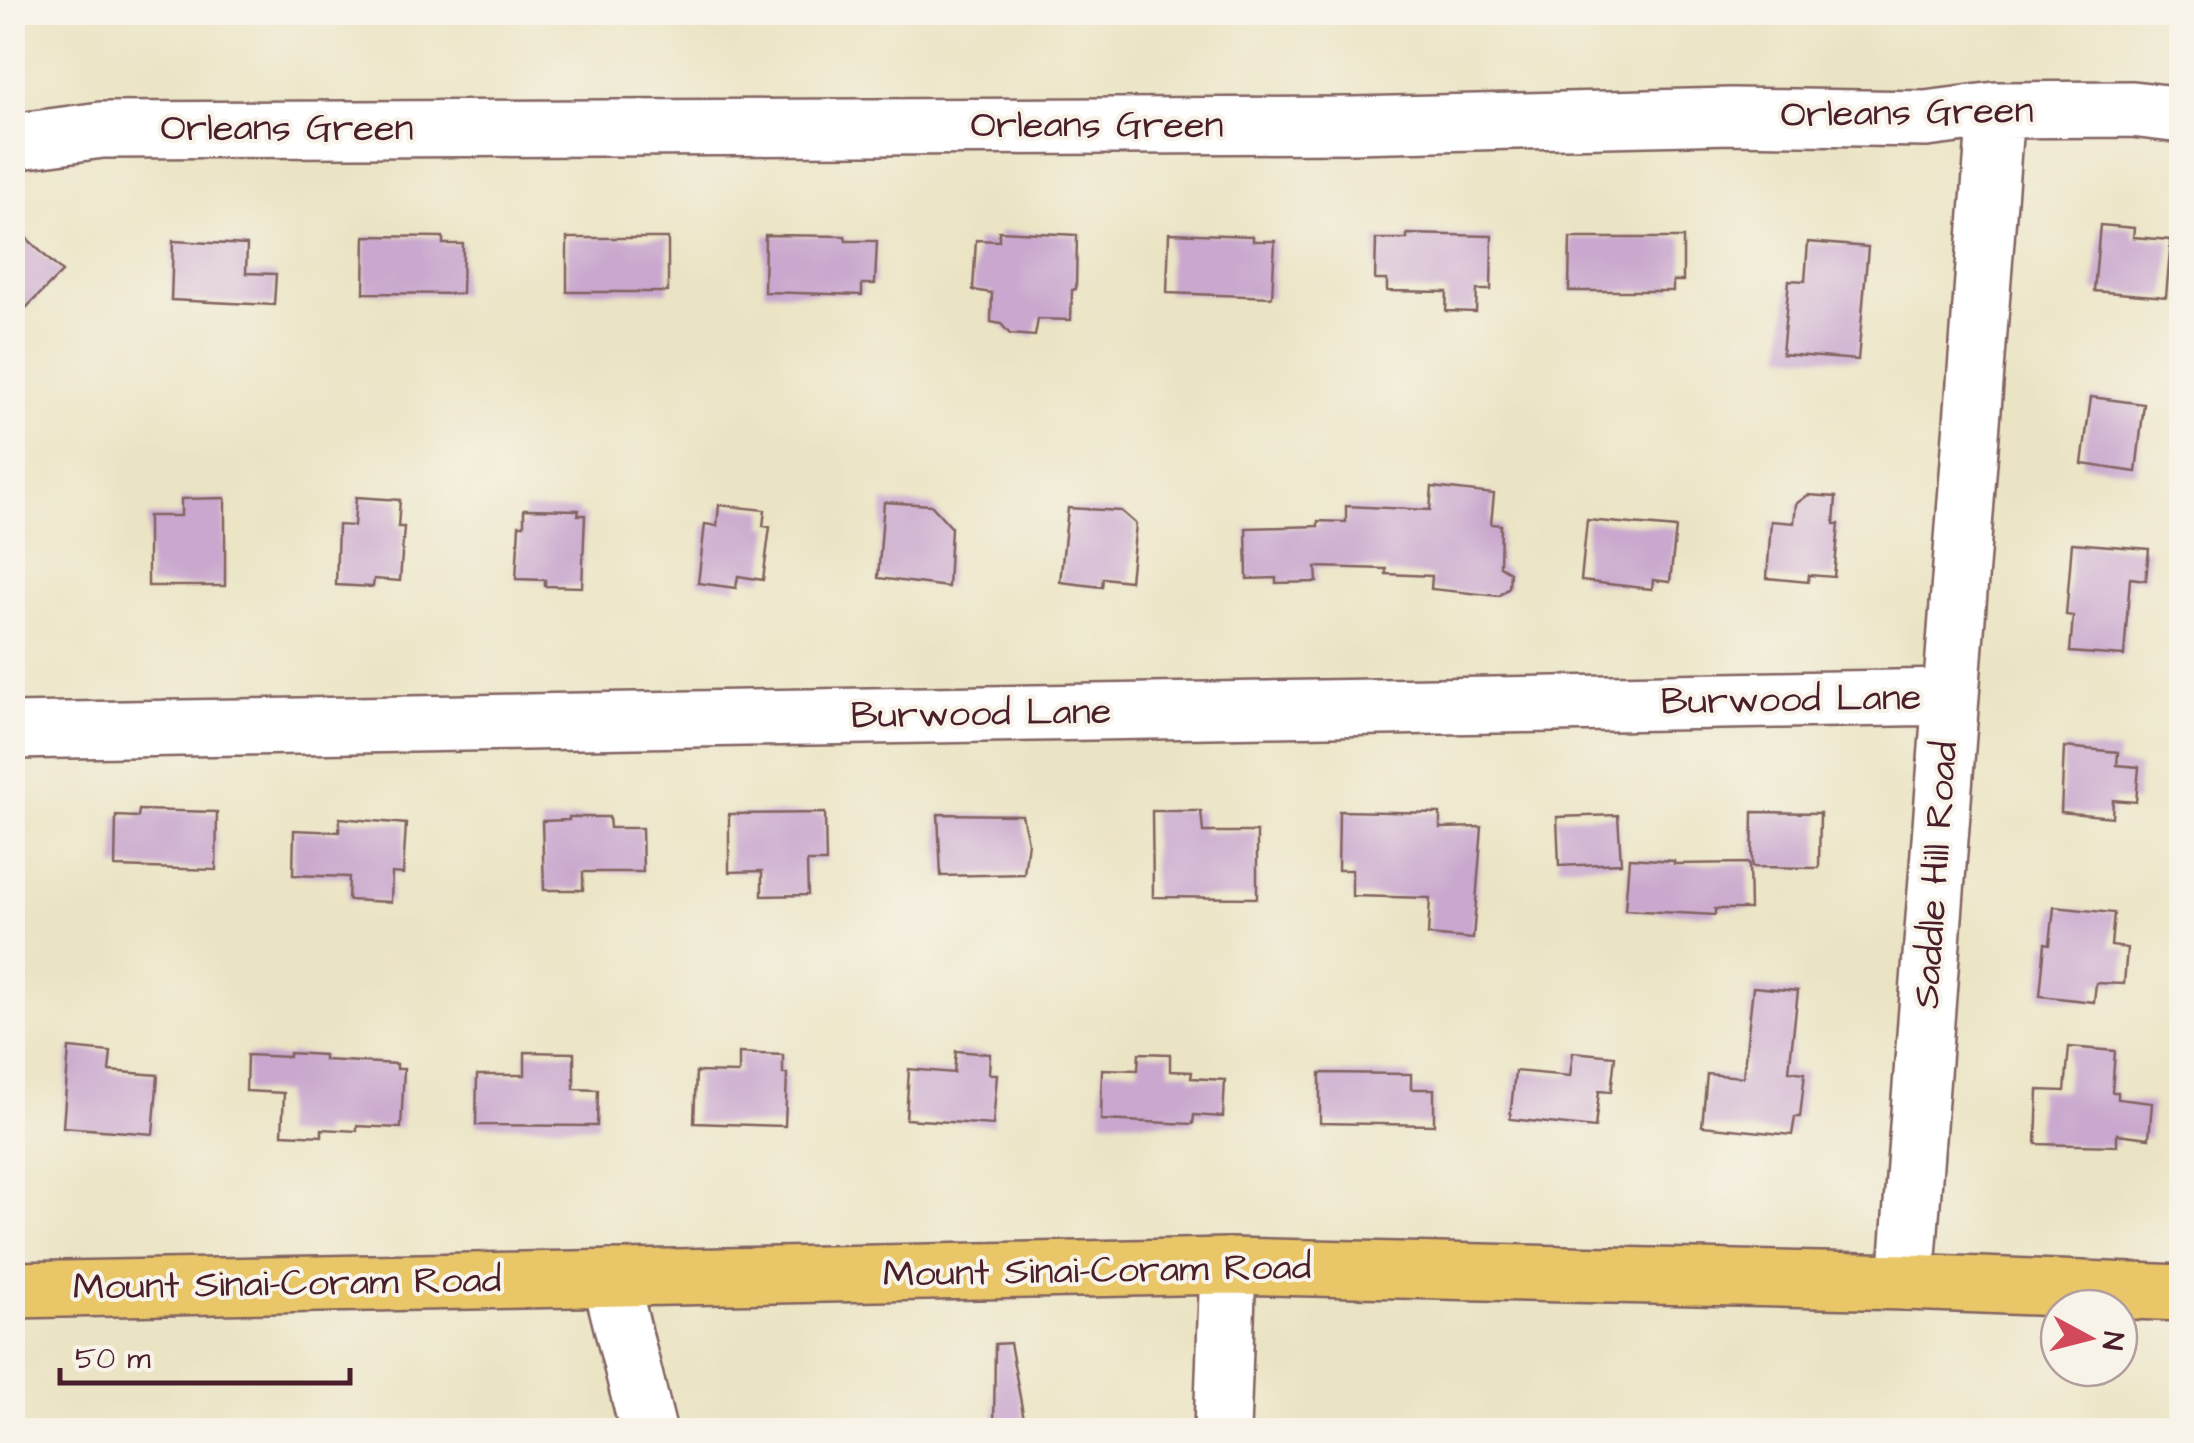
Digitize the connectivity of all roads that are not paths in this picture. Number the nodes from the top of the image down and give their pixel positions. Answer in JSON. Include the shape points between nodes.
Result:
{"nodes":[{"id":1,"x":1996,"y":110,"type":"junction"},
{"id":2,"x":2182,"y":115,"type":"edge"},
{"id":3,"x":12,"y":142,"type":"edge"},
{"id":4,"x":1950,"y":697,"type":"junction"},
{"id":5,"x":12,"y":731,"type":"edge"},
{"id":6,"x":1228,"y":1266,"type":"junction"},
{"id":7,"x":610,"y":1278,"type":"junction"},
{"id":8,"x":1906,"y":1282,"type":"junction"},
{"id":9,"x":12,"y":1290,"type":"edge"},
{"id":10,"x":2182,"y":1293,"type":"edge"},
{"id":11,"x":648,"y":1430,"type":"edge"},
{"id":12,"x":1222,"y":1430,"type":"edge"}],
"edges":[{"from":1,"to":2,"type":"street","name":"Orleans Green"},
{"from":1,"to":3,"type":"street","name":"Orleans Green","via":[[1926,119],[102,130]]},
{"from":1,"to":4,"type":"street","name":"Saddle Hill Road"},
{"from":4,"to":5,"type":"street","name":"Burwood Lane"},
{"from":4,"to":8,"type":"street","name":"Saddle Hill Road"},
{"from":6,"to":7,"type":"main road","name":"Mount Sinai-Coram Road"},
{"from":6,"to":8,"type":"main road","name":"Mount Sinai-Coram Road"},
{"from":6,"to":12,"type":"street"},
{"from":7,"to":9,"type":"main road","name":"Mount Sinai-Coram Road"},
{"from":7,"to":11,"type":"street"},
{"from":8,"to":10,"type":"main road","name":"Mount Sinai-Coram Road"}]}
